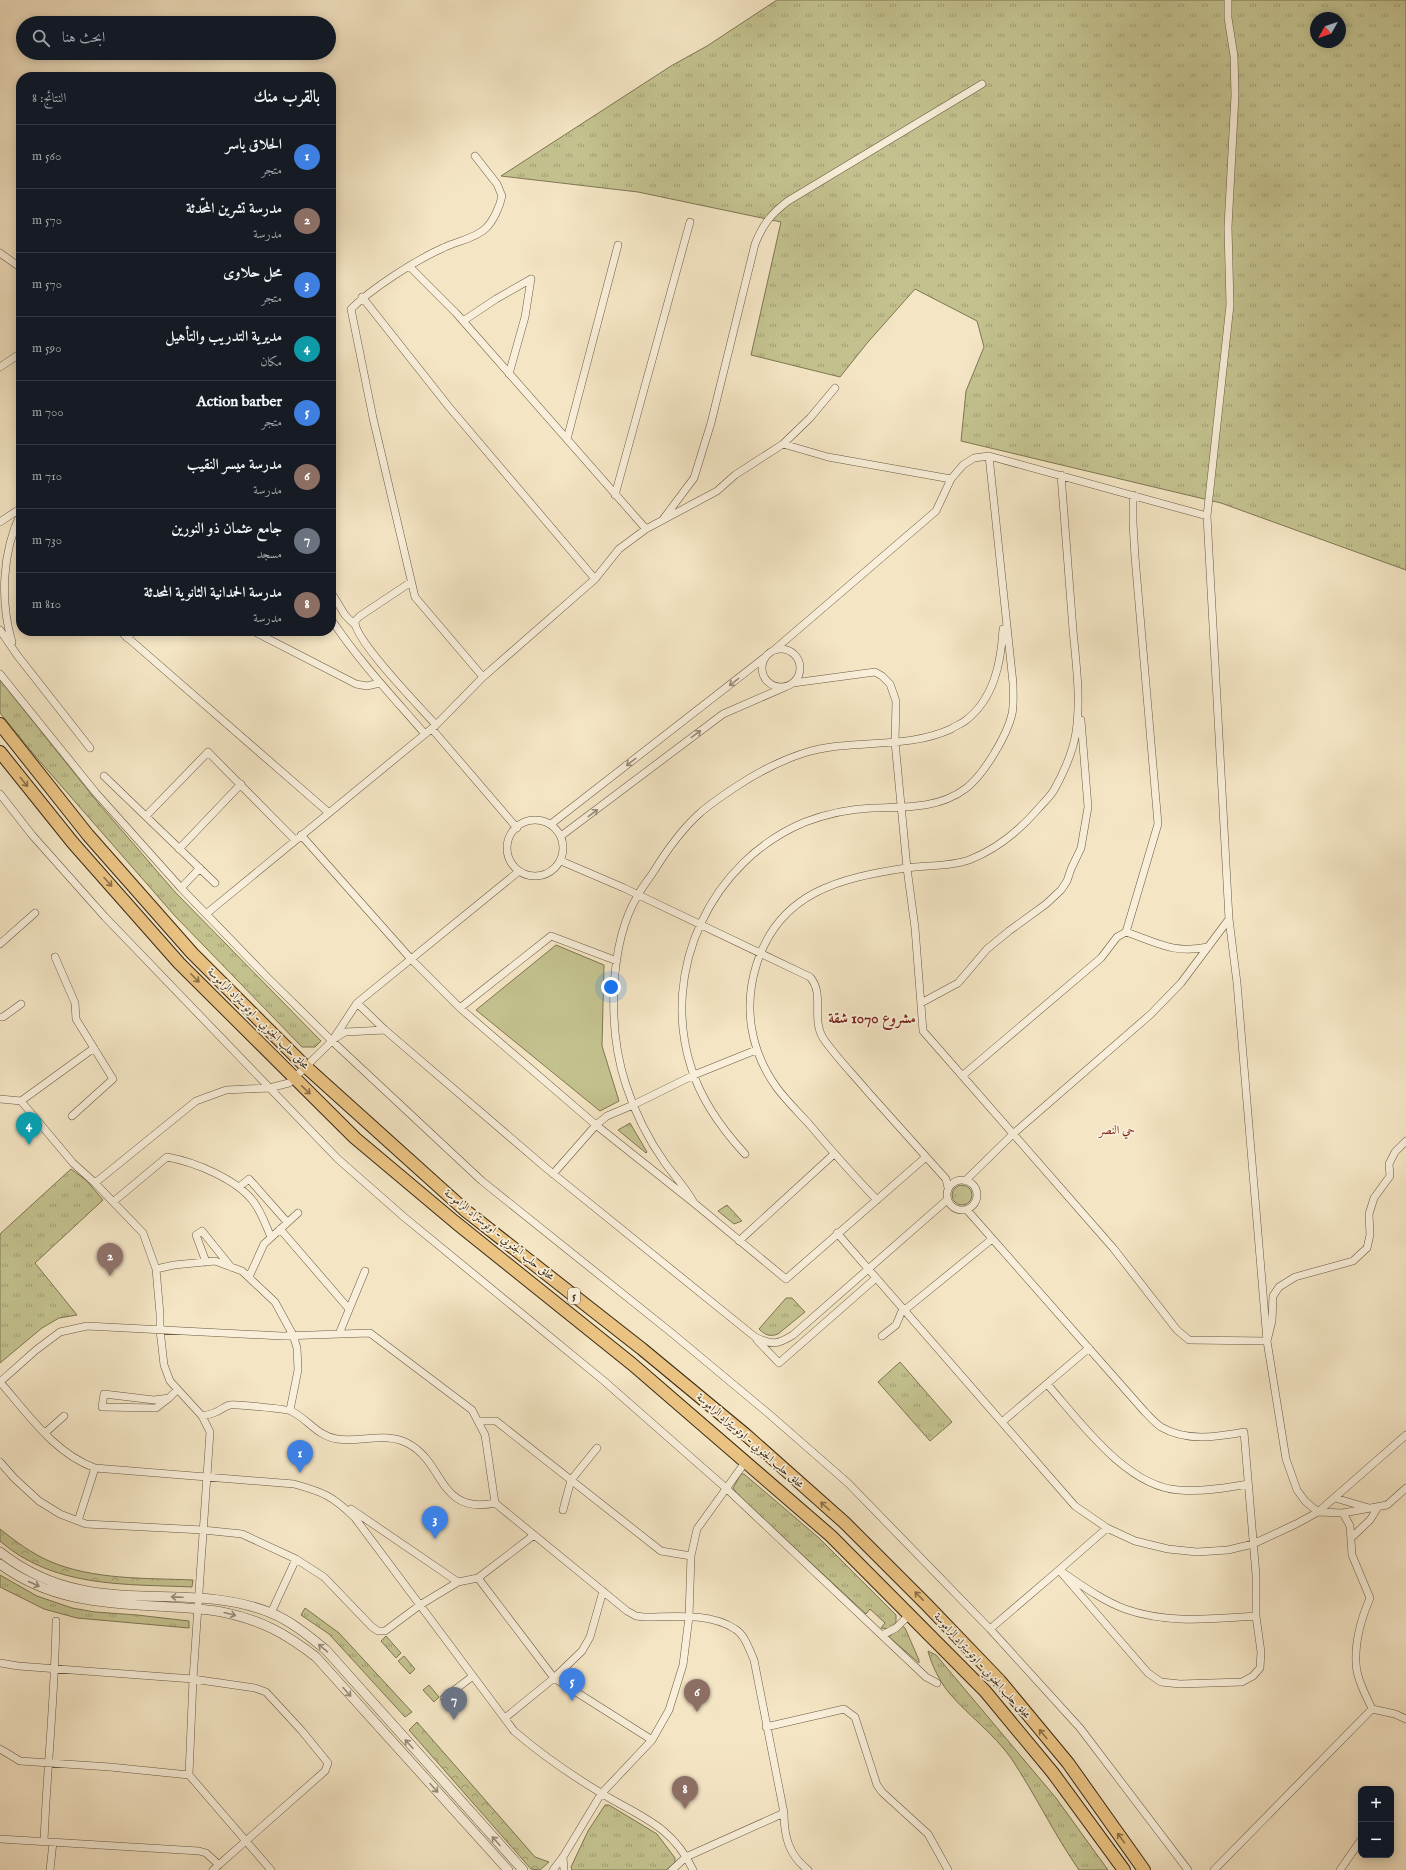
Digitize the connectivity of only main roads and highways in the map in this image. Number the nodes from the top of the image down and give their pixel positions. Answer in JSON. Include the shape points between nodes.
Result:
{"nodes":[{"id":1,"x":0,"y":724,"type":"edge"},
{"id":2,"x":0,"y":752,"type":"edge"},
{"id":3,"x":1124,"y":1870,"type":"edge"},
{"id":4,"x":1144,"y":1870,"type":"edge"}],
"edges":[{"from":4,"to":1,"type":"highway","name":"محلق حلب الجنوبي - اوتوستراد الراموسة","number":"5","one_way":true,"via":[[1068,1764],[1000,1681],[926,1604],[845,1524],[746,1435],[466,1211],[305,1066],[192,953],[88,836]]},
{"from":2,"to":3,"type":"highway","name":"محلق حلب الجنوبي - اوتوستراد الراموسة","number":"5","one_way":true,"via":[[73,843],[179,962],[355,1138],[632,1364],[831,1536],[985,1691],[1053,1773]]}]}
